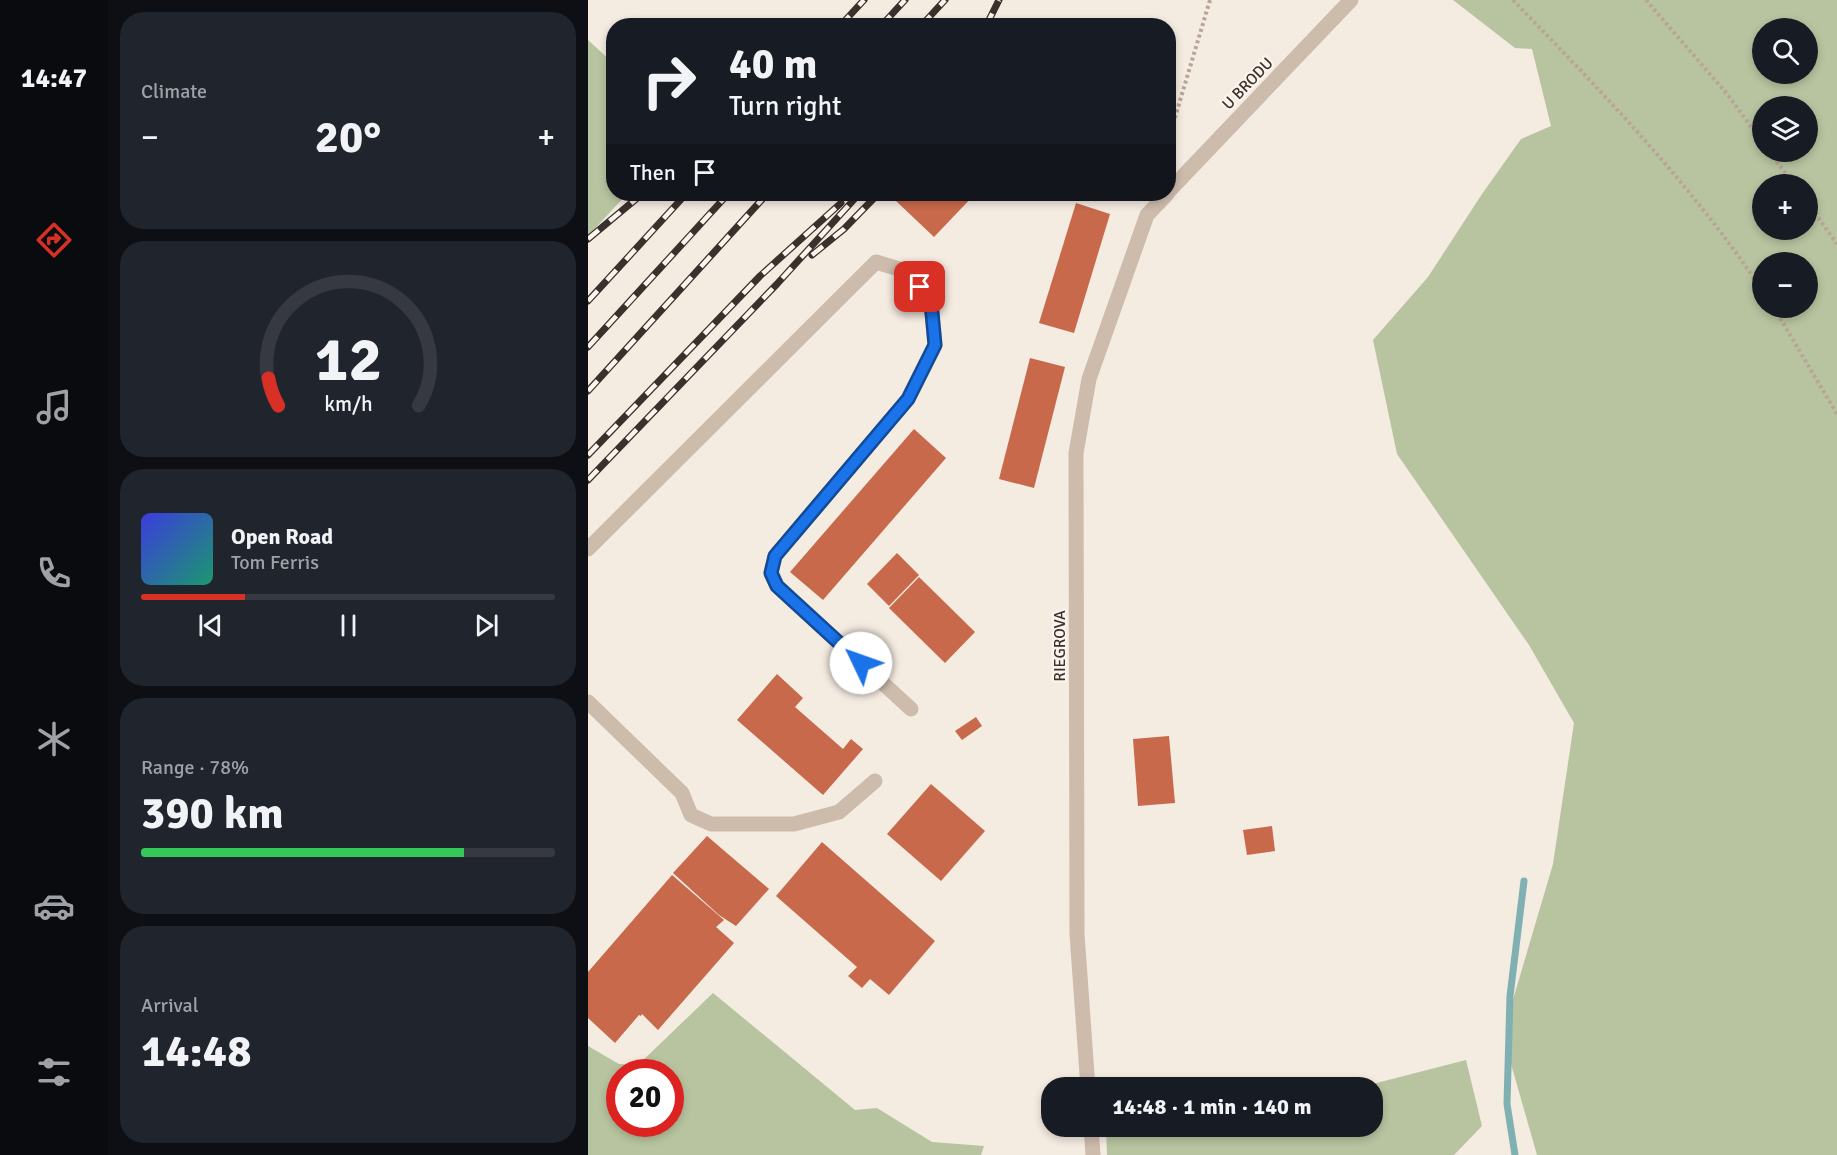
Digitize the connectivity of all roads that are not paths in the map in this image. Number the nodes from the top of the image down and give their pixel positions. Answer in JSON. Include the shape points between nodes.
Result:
{"nodes":[{"id":1,"x":1351,"y":0,"type":"edge"},
{"id":2,"x":1176,"y":185,"type":"edge"},
{"id":3,"x":1160,"y":201,"type":"edge"},
{"id":4,"x":1146,"y":215,"type":"joint"},
{"id":5,"x":588,"y":549,"type":"edge"},
{"id":6,"x":588,"y":702,"type":"edge"},
{"id":7,"x":911,"y":709,"type":"dead end"},
{"id":8,"x":875,"y":782,"type":"dead end"},
{"id":9,"x":1087,"y":1077,"type":"edge"},
{"id":10,"x":1092,"y":1137,"type":"edge"},
{"id":11,"x":1093,"y":1155,"type":"edge"}],
"edges":[{"from":1,"to":2,"type":"street","name":"U BRODU"},
{"from":3,"to":4,"type":"street","name":"U BRODU"},
{"from":4,"to":9,"type":"street","name":"RIEGROVA","via":[[1089,380],[1076,453],[1077,934]]},
{"from":5,"to":7,"type":"street","via":[[876,262],[909,272],[931,302],[935,345],[908,399],[775,556],[771,573],[777,586]]},
{"from":6,"to":8,"type":"street","via":[[682,793],[691,815],[711,824],[794,824],[839,812]]},
{"from":10,"to":11,"type":"street"}]}
